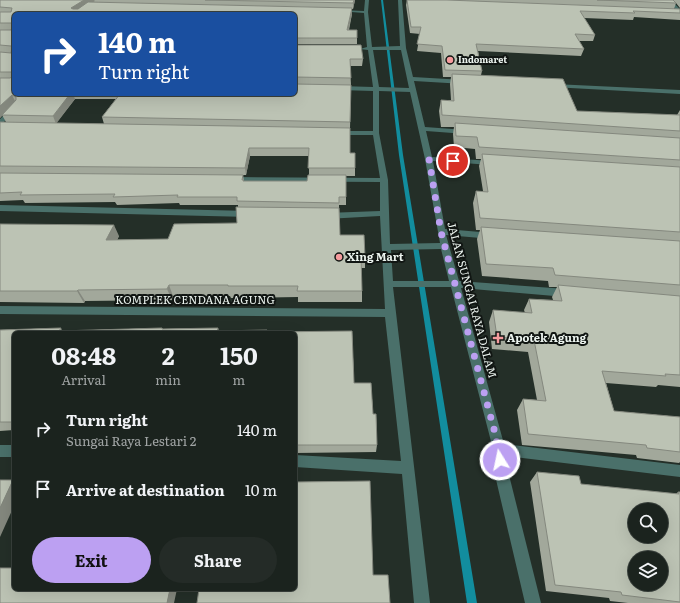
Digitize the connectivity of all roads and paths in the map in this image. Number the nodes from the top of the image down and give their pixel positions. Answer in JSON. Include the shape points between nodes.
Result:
{"nodes":[{"id":1,"x":97,"y":0,"type":"edge"},
{"id":2,"x":367,"y":0,"type":"edge"},
{"id":3,"x":668,"y":0,"type":"edge"},
{"id":4,"x":402,"y":1,"type":"edge"},
{"id":5,"x":90,"y":6,"type":"junction"},
{"id":6,"x":98,"y":6,"type":"edge"},
{"id":7,"x":331,"y":11,"type":"edge"},
{"id":8,"x":80,"y":12,"type":"edge"},
{"id":9,"x":366,"y":12,"type":"junction"},
{"id":10,"x":672,"y":13,"type":"edge"},
{"id":11,"x":680,"y":13,"type":"edge"},
{"id":12,"x":355,"y":48,"type":"edge"},
{"id":13,"x":399,"y":48,"type":"junction"},
{"id":14,"x":371,"y":49,"type":"junction"},
{"id":15,"x":474,"y":82,"type":"edge"},
{"id":16,"x":411,"y":86,"type":"junction"},
{"id":17,"x":545,"y":86,"type":"edge"},
{"id":18,"x":332,"y":88,"type":"edge"},
{"id":19,"x":376,"y":88,"type":"junction"},
{"id":20,"x":680,"y":92,"type":"edge"},
{"id":21,"x":16,"y":106,"type":"edge"},
{"id":22,"x":0,"y":124,"type":"edge"},
{"id":23,"x":8,"y":126,"type":"edge"},
{"id":24,"x":422,"y":129,"type":"junction"},
{"id":25,"x":329,"y":132,"type":"edge"},
{"id":26,"x":470,"y":132,"type":"edge"},
{"id":27,"x":376,"y":134,"type":"junction"},
{"id":28,"x":429,"y":159,"type":"junction"},
{"id":29,"x":497,"y":164,"type":"edge"},
{"id":30,"x":227,"y":179,"type":"edge"},
{"id":31,"x":384,"y":180,"type":"junction"},
{"id":32,"x":0,"y":208,"type":"edge"},
{"id":33,"x":384,"y":213,"type":"junction"},
{"id":34,"x":255,"y":214,"type":"edge"},
{"id":35,"x":319,"y":216,"type":"edge"},
{"id":36,"x":441,"y":232,"type":"junction"},
{"id":37,"x":501,"y":236,"type":"edge"},
{"id":38,"x":445,"y":246,"type":"junction"},
{"id":39,"x":386,"y":247,"type":"junction"},
{"id":40,"x":389,"y":284,"type":"junction"},
{"id":41,"x":449,"y":284,"type":"junction"},
{"id":42,"x":579,"y":294,"type":"edge"},
{"id":43,"x":0,"y":310,"type":"edge"},
{"id":44,"x":390,"y":313,"type":"junction"},
{"id":45,"x":499,"y":449,"type":"junction"},
{"id":46,"x":0,"y":451,"type":"edge"},
{"id":47,"x":12,"y":451,"type":"edge"},
{"id":48,"x":297,"y":462,"type":"edge"},
{"id":49,"x":408,"y":468,"type":"junction"},
{"id":50,"x":680,"y":471,"type":"edge"},
{"id":51,"x":422,"y":603,"type":"edge"},
{"id":52,"x":533,"y":603,"type":"edge"}],
"edges":[{"from":1,"to":5,"type":"street"},
{"from":2,"to":9,"type":"street"},
{"from":3,"to":11,"type":"street"},
{"from":4,"to":13,"type":"street","name":"JALAN SUNGAI RAYA DALAM"},
{"from":5,"to":6,"type":"street"},
{"from":5,"to":8,"type":"street"},
{"from":7,"to":9,"type":"street"},
{"from":9,"to":14,"type":"street"},
{"from":10,"to":11,"type":"street"},
{"from":12,"to":14,"type":"street"},
{"from":13,"to":14,"type":"street"},
{"from":13,"to":16,"type":"street","name":"JALAN SUNGAI RAYA DALAM"},
{"from":14,"to":19,"type":"street"},
{"from":15,"to":16,"type":"street"},
{"from":16,"to":19,"type":"street"},
{"from":16,"to":24,"type":"street","name":"JALAN SUNGAI RAYA DALAM"},
{"from":17,"to":20,"type":"street"},
{"from":18,"to":19,"type":"street"},
{"from":19,"to":27,"type":"street"},
{"from":21,"to":22,"type":"street"},
{"from":22,"to":23,"type":"street"},
{"from":24,"to":26,"type":"street"},
{"from":24,"to":28,"type":"street","name":"JALAN SUNGAI RAYA DALAM"},
{"from":25,"to":27,"type":"street"},
{"from":27,"to":31,"type":"street"},
{"from":28,"to":29,"type":"street"},
{"from":28,"to":36,"type":"street","name":"JALAN SUNGAI RAYA DALAM"},
{"from":30,"to":31,"type":"street"},
{"from":31,"to":33,"type":"street"},
{"from":32,"to":34,"type":"street"},
{"from":33,"to":35,"type":"street"},
{"from":33,"to":39,"type":"street"},
{"from":36,"to":37,"type":"street"},
{"from":36,"to":38,"type":"street","name":"JALAN SUNGAI RAYA DALAM"},
{"from":38,"to":39,"type":"street"},
{"from":38,"to":41,"type":"street","name":"JALAN SUNGAI RAYA DALAM"},
{"from":39,"to":40,"type":"street"},
{"from":40,"to":41,"type":"street"},
{"from":40,"to":44,"type":"street"},
{"from":41,"to":42,"type":"street"},
{"from":41,"to":45,"type":"street","name":"JALAN SUNGAI RAYA DALAM","via":[[463,311]]},
{"from":43,"to":44,"type":"street","name":"KOMPLEK CENDANA AGUNG"},
{"from":44,"to":49,"type":"street"},
{"from":45,"to":50,"type":"street"},
{"from":45,"to":52,"type":"street","name":"JALAN SUNGAI RAYA DALAM","via":[[501,471]]},
{"from":46,"to":47,"type":"street"},
{"from":48,"to":49,"type":"street"},
{"from":49,"to":51,"type":"street"}]}
